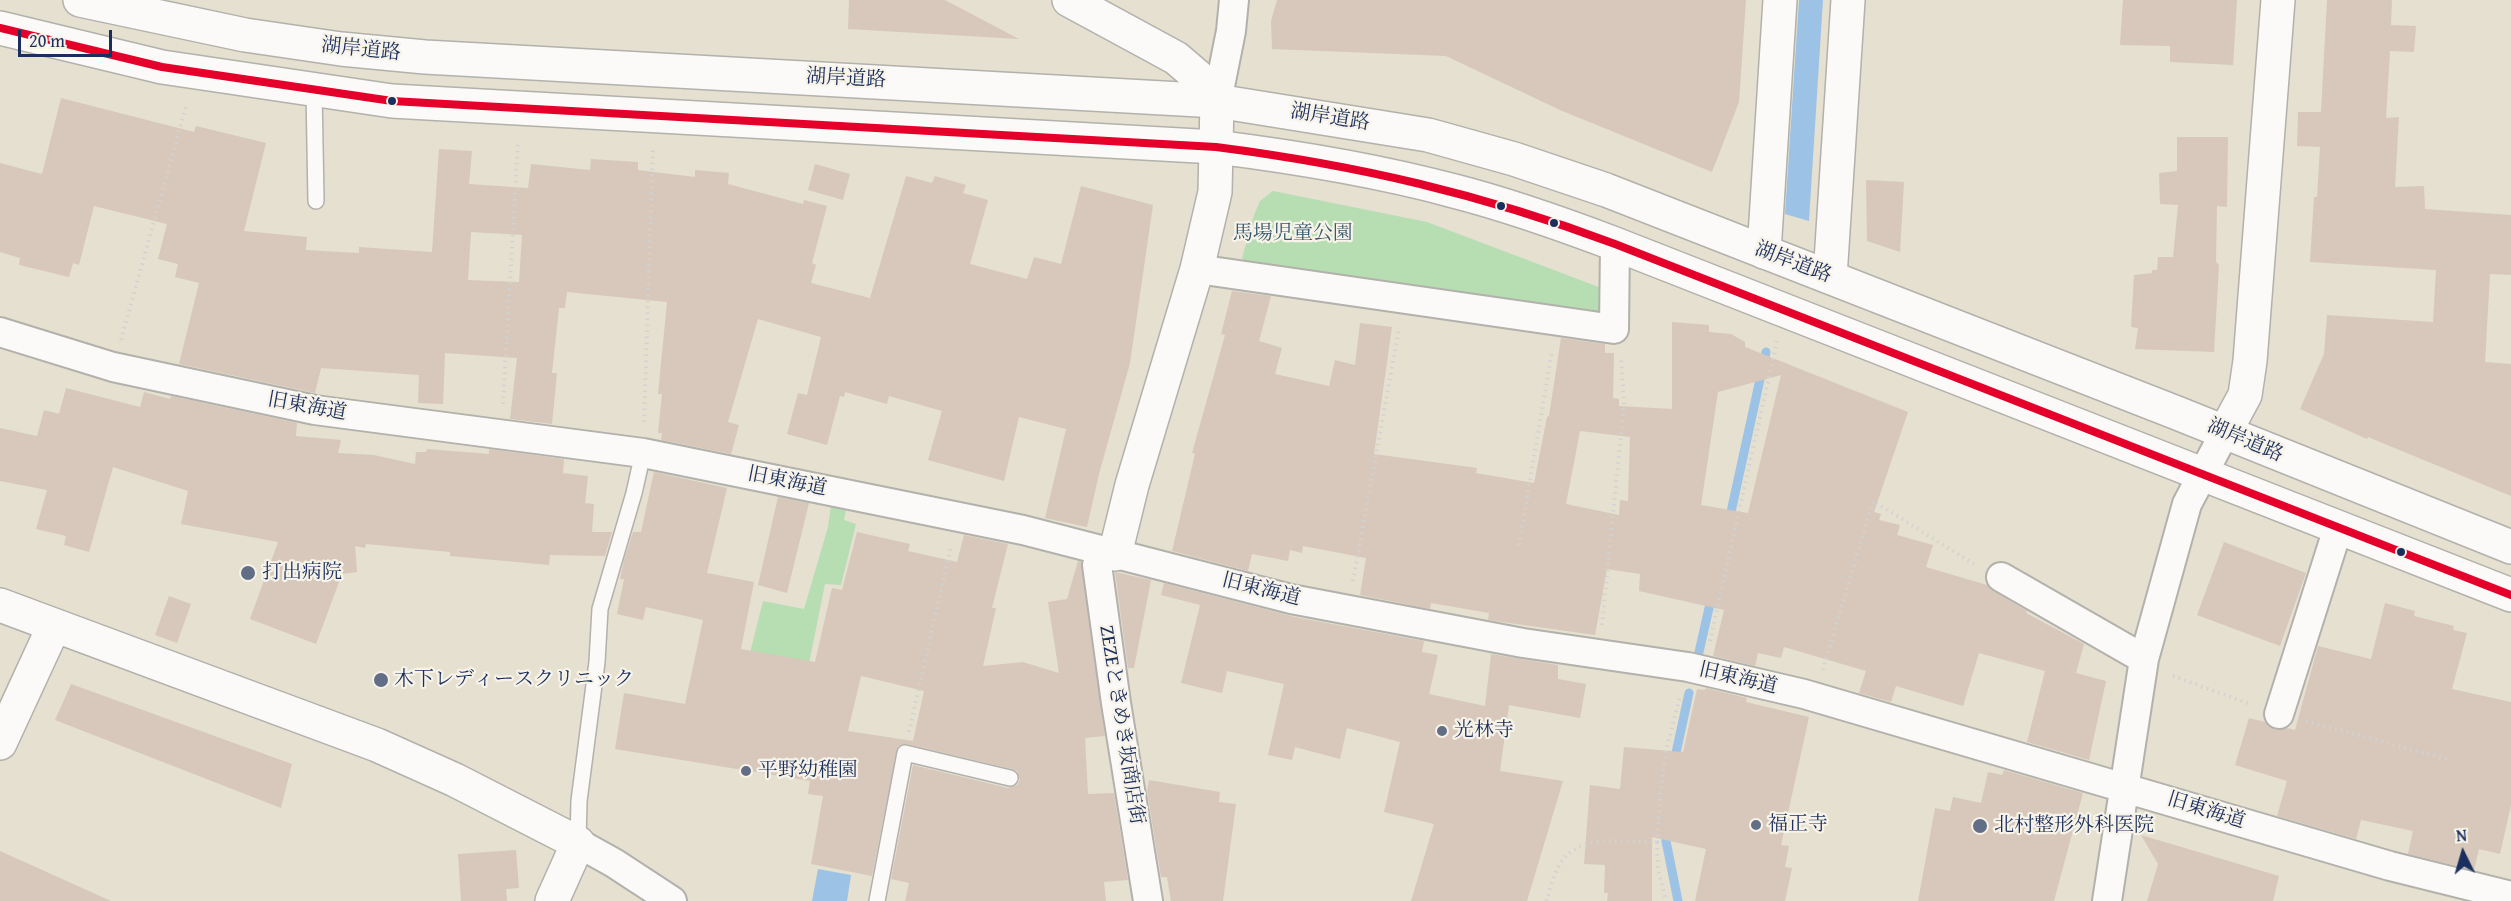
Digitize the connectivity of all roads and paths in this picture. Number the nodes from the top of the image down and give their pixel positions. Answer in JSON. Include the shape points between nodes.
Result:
{"nodes":[{"id":1,"x":80,"y":0,"type":"edge"},
{"id":2,"x":1069,"y":0,"type":"edge"},
{"id":3,"x":1234,"y":0,"type":"edge"},
{"id":4,"x":1780,"y":0,"type":"edge"},
{"id":5,"x":1848,"y":0,"type":"edge"},
{"id":6,"x":2278,"y":0,"type":"edge"},
{"id":7,"x":0,"y":28,"type":"edge"},
{"id":8,"x":314,"y":90,"type":"junction"},
{"id":9,"x":1217,"y":101,"type":"junction"},
{"id":10,"x":186,"y":106,"type":"dead end"},
{"id":11,"x":518,"y":142,"type":"dead end"},
{"id":12,"x":1216,"y":147,"type":"junction"},
{"id":13,"x":653,"y":148,"type":"dead end"},
{"id":14,"x":316,"y":201,"type":"dead end"},
{"id":15,"x":1615,"y":244,"type":"junction"},
{"id":16,"x":1764,"y":252,"type":"junction"},
{"id":17,"x":1197,"y":269,"type":"junction"},
{"id":18,"x":1830,"y":277,"type":"junction"},
{"id":19,"x":1404,"y":299,"type":"junction"},
{"id":20,"x":1557,"y":321,"type":"junction"},
{"id":21,"x":1614,"y":329,"type":"junction"},
{"id":22,"x":0,"y":332,"type":"edge"},
{"id":23,"x":1777,"y":340,"type":"dead end"},
{"id":24,"x":113,"y":367,"type":"junction"},
{"id":25,"x":2225,"y":432,"type":"junction"},
{"id":26,"x":501,"y":435,"type":"junction"},
{"id":27,"x":643,"y":453,"type":"junction"},
{"id":28,"x":2203,"y":474,"type":"junction"},
{"id":29,"x":957,"y":516,"type":"junction"},
{"id":30,"x":2338,"y":528,"type":"junction"},
{"id":31,"x":1519,"y":545,"type":"dead end"},
{"id":32,"x":2511,"y":547,"type":"edge"},
{"id":33,"x":1108,"y":552,"type":"junction"},
{"id":34,"x":2001,"y":577,"type":"joint"},
{"id":35,"x":2511,"y":595,"type":"edge"},
{"id":36,"x":0,"y":605,"type":"edge"},
{"id":37,"x":1348,"y":610,"type":"junction"},
{"id":38,"x":54,"y":626,"type":"junction"},
{"id":39,"x":1599,"y":655,"type":"junction"},
{"id":40,"x":2144,"y":659,"type":"junction"},
{"id":41,"x":1696,"y":669,"type":"junction"},
{"id":42,"x":1814,"y":698,"type":"junction"},
{"id":43,"x":2279,"y":714,"type":"dead end"},
{"id":44,"x":0,"y":743,"type":"edge"},
{"id":45,"x":905,"y":753,"type":"junction"},
{"id":46,"x":1010,"y":778,"type":"dead end"},
{"id":47,"x":2123,"y":786,"type":"junction"},
{"id":48,"x":1657,"y":842,"type":"junction"},
{"id":49,"x":578,"y":843,"type":"junction"},
{"id":50,"x":2511,"y":896,"type":"edge"},
{"id":51,"x":552,"y":901,"type":"edge"},
{"id":52,"x":672,"y":901,"type":"edge"},
{"id":53,"x":878,"y":901,"type":"edge"},
{"id":54,"x":1148,"y":901,"type":"edge"},
{"id":55,"x":1546,"y":901,"type":"edge"},
{"id":56,"x":1666,"y":901,"type":"edge"},
{"id":57,"x":2107,"y":901,"type":"edge"}],
"edges":[{"from":1,"to":9,"type":"main road","name":"湖岸道路","via":[[244,35],[414,56]]},
{"from":2,"to":9,"type":"main road","via":[[1176,58]]},
{"from":3,"to":9,"type":"street"},
{"from":4,"to":16,"type":"main road"},
{"from":5,"to":18,"type":"main road"},
{"from":6,"to":25,"type":"main road","via":[[2250,361],[2245,395]]},
{"from":7,"to":8,"type":"main road","via":[[162,67]]},
{"from":8,"to":12,"type":"main road","via":[[392,101]]},
{"from":8,"to":14,"type":"lane"},
{"from":9,"to":12,"type":"main road"},
{"from":9,"to":16,"type":"main road","name":"湖岸道路","via":[[1428,135],[1606,190]]},
{"from":10,"to":24,"type":"path"},
{"from":11,"to":26,"type":"path"},
{"from":12,"to":15,"type":"main road","via":[[1304,159],[1445,188]]},
{"from":12,"to":17,"type":"main road","via":[[1215,192]]},
{"from":13,"to":27,"type":"path"},
{"from":15,"to":21,"type":"street"},
{"from":15,"to":28,"type":"main road"},
{"from":16,"to":18,"type":"main road","name":"湖岸道路"},
{"from":17,"to":19,"type":"street"},
{"from":17,"to":33,"type":"main road"},
{"from":18,"to":25,"type":"main road","name":"湖岸道路"},
{"from":19,"to":20,"type":"street"},
{"from":19,"to":37,"type":"path"},
{"from":20,"to":21,"type":"street"},
{"from":20,"to":31,"type":"path"},
{"from":21,"to":39,"type":"path","via":[[1620,340],[1624,404]]},
{"from":22,"to":24,"type":"street","name":"旧東海道"},
{"from":23,"to":41,"type":"path"},
{"from":24,"to":26,"type":"street","name":"旧東海道","via":[[315,410]]},
{"from":25,"to":28,"type":"street"},
{"from":25,"to":32,"type":"main road","name":"湖岸道路"},
{"from":26,"to":27,"type":"street","name":"旧東海道"},
{"from":27,"to":29,"type":"street","name":"旧東海道"},
{"from":27,"to":49,"type":"lane","via":[[600,609]]},
{"from":28,"to":30,"type":"main road"},
{"from":28,"to":40,"type":"street","via":[[2187,504]]},
{"from":29,"to":33,"type":"street","name":"旧東海道"},
{"from":29,"to":45,"type":"path"},
{"from":30,"to":35,"type":"main road"},
{"from":30,"to":43,"type":"street"},
{"from":33,"to":37,"type":"street","name":"旧東海道"},
{"from":33,"to":54,"type":"street","name":"ZEZEときめき坂商店街","via":[[1097,565]]},
{"from":34,"to":40,"type":"street"},
{"from":34,"to":42,"type":"path","via":[[1990,574],[1873,501]]},
{"from":36,"to":38,"type":"main road"},
{"from":37,"to":39,"type":"street","name":"旧東海道"},
{"from":38,"to":44,"type":"main road"},
{"from":38,"to":49,"type":"main road","via":[[377,745]]},
{"from":39,"to":41,"type":"street","name":"旧東海道"},
{"from":40,"to":47,"type":"street"},
{"from":41,"to":42,"type":"street","name":"旧東海道"},
{"from":41,"to":48,"type":"path","via":[[1666,751]]},
{"from":42,"to":47,"type":"street","name":"旧東海道"},
{"from":45,"to":46,"type":"lane"},
{"from":45,"to":53,"type":"lane"},
{"from":47,"to":50,"type":"street","name":"旧東海道","via":[[2390,866]]},
{"from":47,"to":57,"type":"street"},
{"from":48,"to":55,"type":"path","via":[[1584,843],[1571,850],[1559,864]]},
{"from":48,"to":56,"type":"path","via":[[1658,869]]},
{"from":49,"to":51,"type":"main road"},
{"from":49,"to":52,"type":"street"}]}
